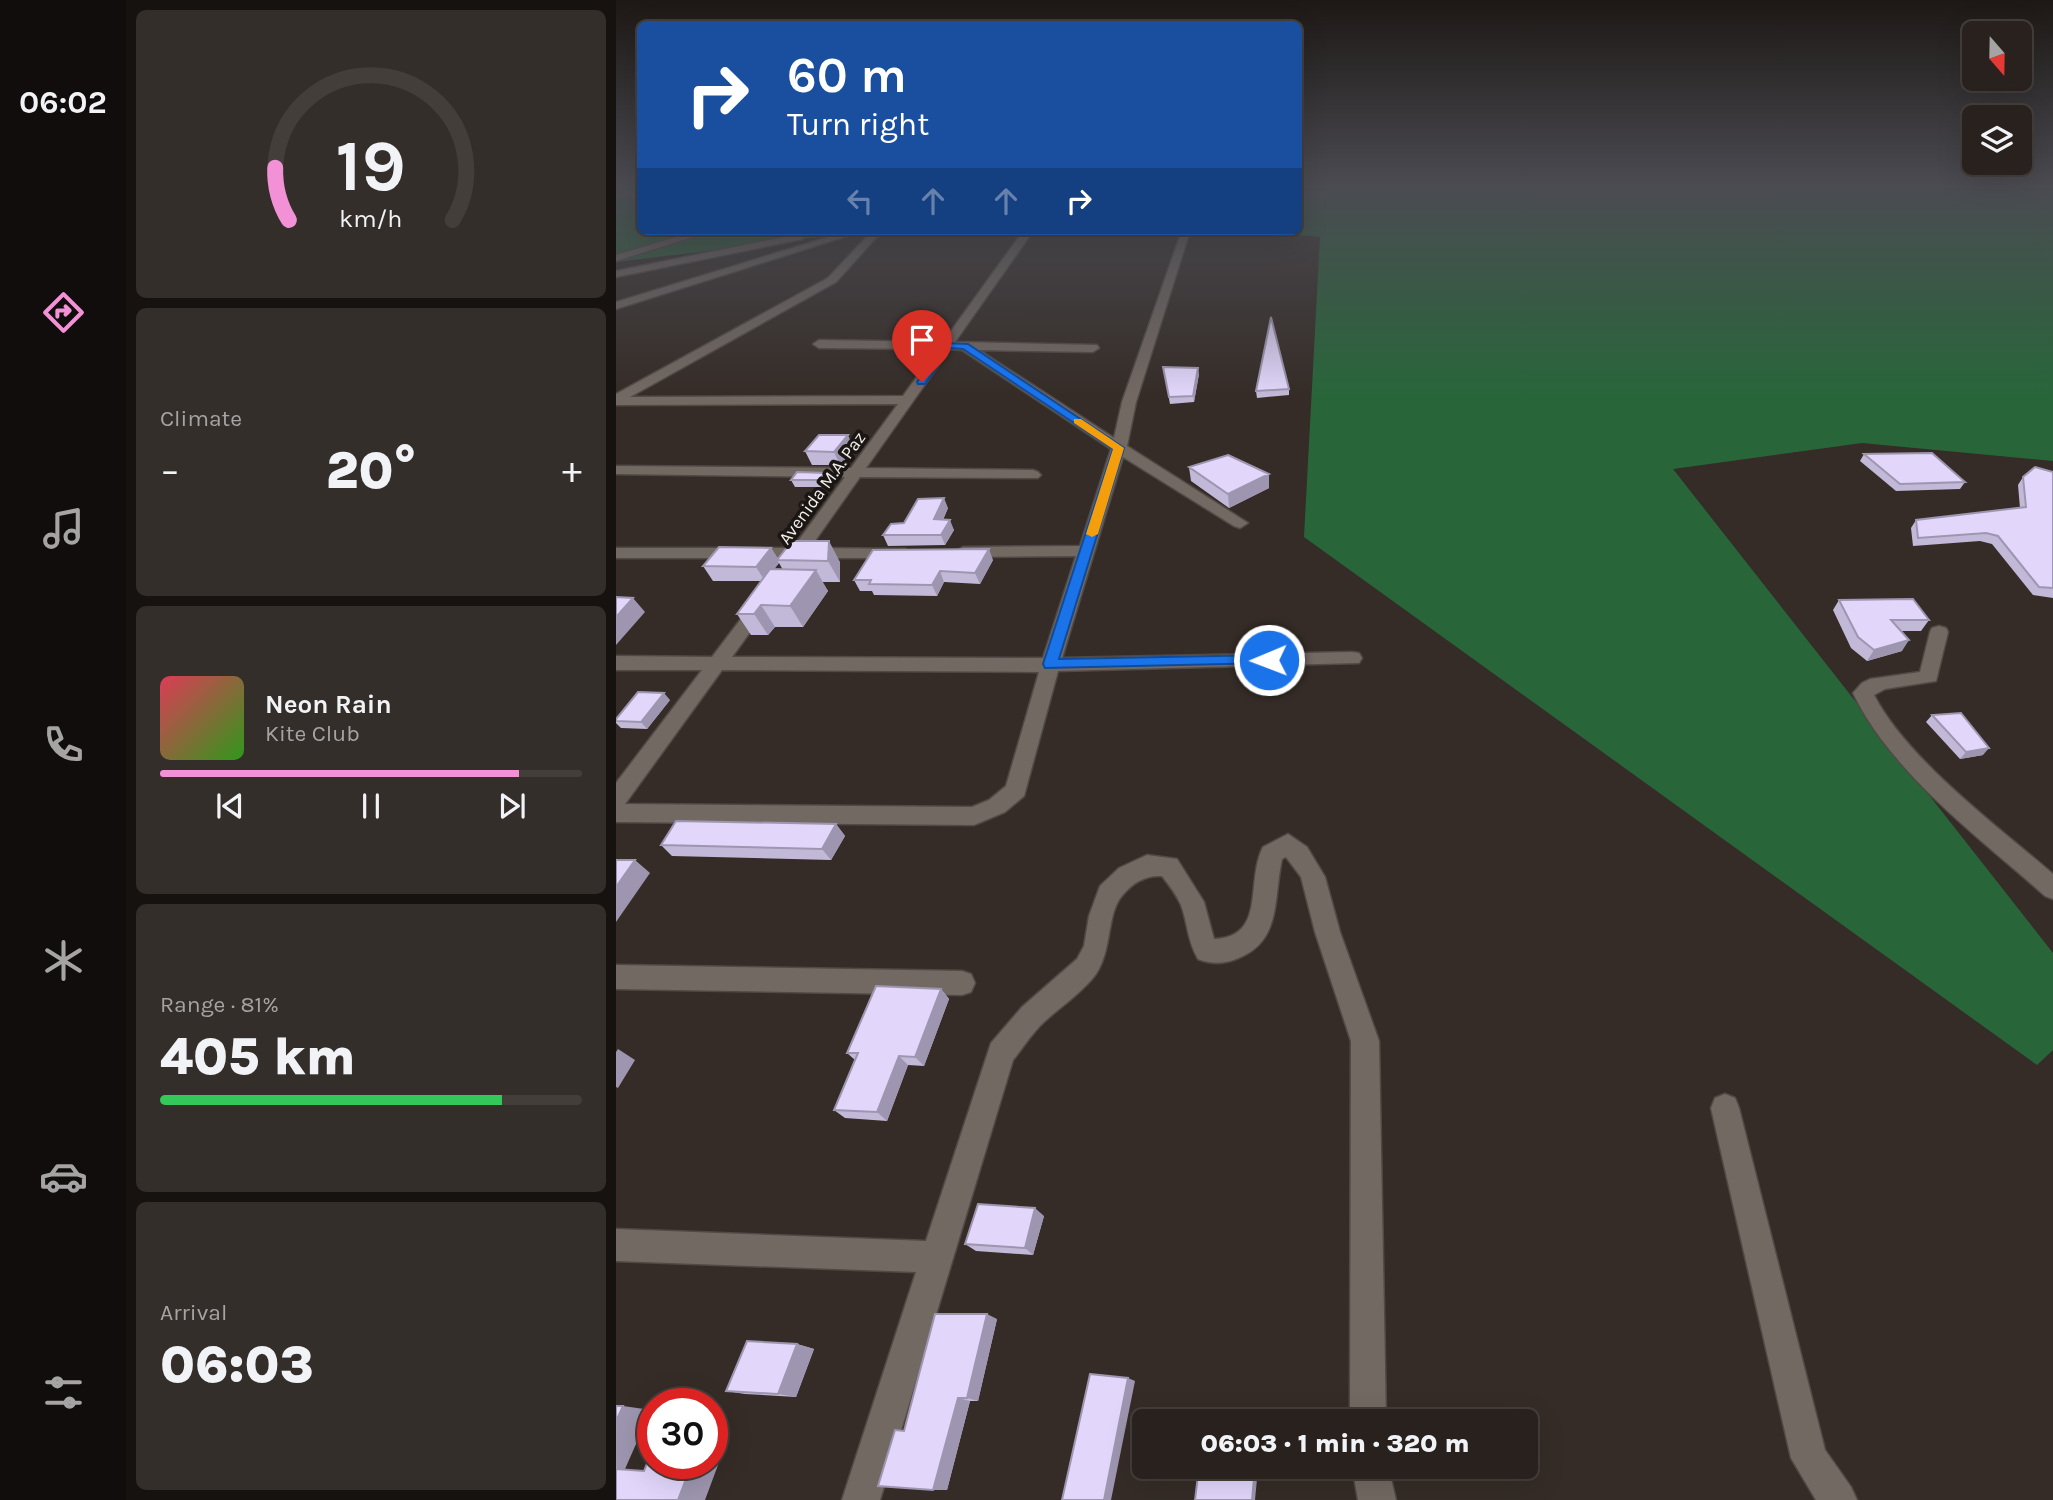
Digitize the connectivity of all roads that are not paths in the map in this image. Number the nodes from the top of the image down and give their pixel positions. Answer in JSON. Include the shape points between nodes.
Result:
{"nodes":[{"id":1,"x":708,"y":256,"type":"edge"},
{"id":2,"x":777,"y":256,"type":"edge"},
{"id":3,"x":854,"y":256,"type":"edge"},
{"id":4,"x":1009,"y":256,"type":"edge"},
{"id":5,"x":1178,"y":256,"type":"edge"},
{"id":6,"x":616,"y":275,"type":"edge"},
{"id":7,"x":616,"y":306,"type":"edge"},
{"id":8,"x":819,"y":344,"type":"dead end"},
{"id":9,"x":948,"y":345,"type":"junction"},
{"id":10,"x":965,"y":346,"type":"junction"},
{"id":11,"x":1093,"y":348,"type":"dead end"},
{"id":12,"x":616,"y":400,"type":"edge"},
{"id":13,"x":909,"y":400,"type":"junction"},
{"id":14,"x":1118,"y":448,"type":"junction"},
{"id":15,"x":616,"y":470,"type":"edge"},
{"id":16,"x":857,"y":474,"type":"junction"},
{"id":17,"x":1032,"y":475,"type":"dead end"},
{"id":18,"x":1240,"y":523,"type":"dead end"},
{"id":19,"x":1087,"y":551,"type":"junction"},
{"id":20,"x":949,"y":552,"type":"edge"},
{"id":21,"x":616,"y":553,"type":"edge"},
{"id":22,"x":922,"y":553,"type":"edge"},
{"id":23,"x":797,"y":554,"type":"junction"},
{"id":24,"x":1940,"y":632,"type":"dead end"},
{"id":25,"x":1352,"y":658,"type":"dead end"},
{"id":26,"x":616,"y":663,"type":"edge"},
{"id":27,"x":1050,"y":664,"type":"junction"},
{"id":28,"x":716,"y":665,"type":"junction"},
{"id":29,"x":616,"y":799,"type":"edge"},
{"id":30,"x":616,"y":813,"type":"edge"},
{"id":31,"x":2053,"y":889,"type":"edge"},
{"id":32,"x":616,"y":977,"type":"edge"},
{"id":33,"x":962,"y":982,"type":"dead end"},
{"id":34,"x":1725,"y":1108,"type":"dead end"},
{"id":35,"x":616,"y":1245,"type":"edge"},
{"id":36,"x":937,"y":1256,"type":"junction"},
{"id":37,"x":1368,"y":1409,"type":"edge"},
{"id":38,"x":1369,"y":1479,"type":"edge"},
{"id":39,"x":1372,"y":1479,"type":"edge"},
{"id":40,"x":861,"y":1500,"type":"edge"},
{"id":41,"x":1368,"y":1500,"type":"edge"},
{"id":42,"x":1377,"y":1500,"type":"edge"},
{"id":43,"x":1838,"y":1500,"type":"edge"}],
"edges":[{"from":1,"to":6,"type":"street"},
{"from":2,"to":7,"type":"street"},
{"from":3,"to":12,"type":"street","via":[[832,280]]},
{"from":4,"to":9,"type":"street","name":"Avenida M.A. Paz"},
{"from":5,"to":14,"type":"street","via":[[1129,401]]},
{"from":8,"to":9,"type":"street"},
{"from":9,"to":10,"type":"street"},
{"from":9,"to":13,"type":"street","name":"Avenida M.A. Paz"},
{"from":10,"to":11,"type":"street"},
{"from":10,"to":14,"type":"street"},
{"from":12,"to":13,"type":"street"},
{"from":13,"to":16,"type":"street","name":"Avenida M.A. Paz"},
{"from":14,"to":18,"type":"street"},
{"from":14,"to":19,"type":"street"},
{"from":15,"to":16,"type":"street"},
{"from":16,"to":17,"type":"street"},
{"from":16,"to":23,"type":"street","name":"Avenida M.A. Paz"},
{"from":19,"to":20,"type":"street"},
{"from":19,"to":27,"type":"street"},
{"from":21,"to":23,"type":"street"},
{"from":22,"to":23,"type":"street"},
{"from":23,"to":28,"type":"street","name":"Avenida M.A. Paz"},
{"from":24,"to":31,"type":"street","via":[[1929,676],[1875,683],[1863,693],[1866,704],[1906,754]]},
{"from":25,"to":27,"type":"street"},
{"from":26,"to":28,"type":"street"},
{"from":27,"to":28,"type":"street"},
{"from":27,"to":30,"type":"street","via":[[1016,790],[997,806],[974,816]]},
{"from":28,"to":29,"type":"street","name":"Avenida M.A. Paz"},
{"from":32,"to":33,"type":"street"},
{"from":34,"to":43,"type":"street","via":[[1809,1458]]},
{"from":35,"to":36,"type":"street"},
{"from":36,"to":37,"type":"street","via":[[1001,1053],[1031,1016],[1086,967],[1096,948],[1109,893],[1127,875],[1147,865],[1170,866],[1188,895],[1196,916],[1196,934],[1207,951],[1228,953],[1250,942],[1266,898],[1271,854],[1288,844],[1310,870],[1365,1041]]},
{"from":36,"to":40,"type":"street"},
{"from":38,"to":41,"type":"street"},
{"from":39,"to":42,"type":"street"}]}
